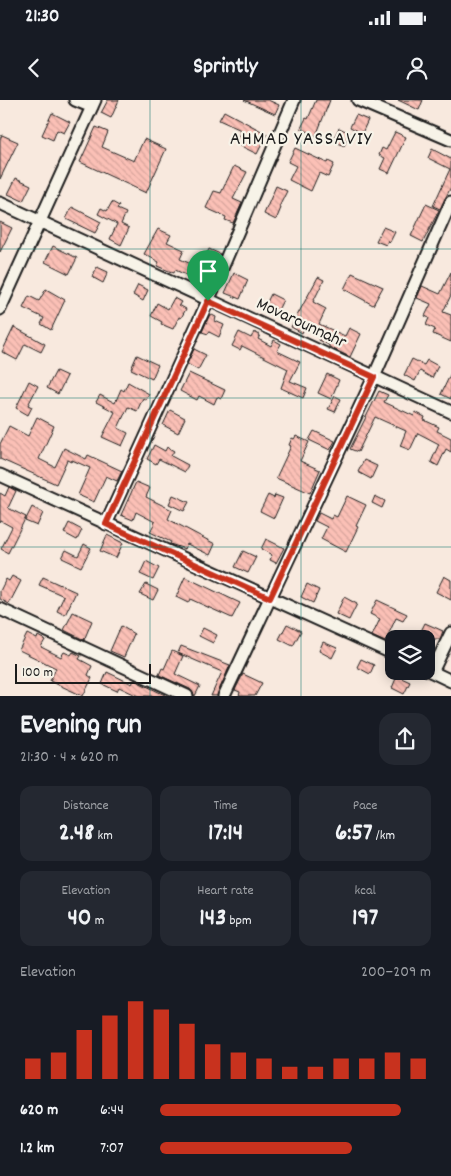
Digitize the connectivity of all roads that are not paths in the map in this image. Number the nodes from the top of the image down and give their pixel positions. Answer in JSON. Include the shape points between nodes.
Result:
{"nodes":[{"id":1,"x":75,"y":100,"type":"edge"},
{"id":2,"x":294,"y":100,"type":"edge"},
{"id":3,"x":358,"y":100,"type":"edge"},
{"id":4,"x":93,"y":104,"type":"edge"},
{"id":5,"x":451,"y":140,"type":"edge"},
{"id":6,"x":451,"y":202,"type":"edge"},
{"id":7,"x":0,"y":203,"type":"edge"},
{"id":8,"x":41,"y":222,"type":"junction"},
{"id":9,"x":208,"y":301,"type":"junction"},
{"id":10,"x":0,"y":309,"type":"edge"},
{"id":11,"x":374,"y":377,"type":"junction"},
{"id":12,"x":451,"y":412,"type":"edge"},
{"id":13,"x":0,"y":475,"type":"edge"},
{"id":14,"x":106,"y":524,"type":"junction"},
{"id":15,"x":270,"y":598,"type":"junction"},
{"id":16,"x":0,"y":609,"type":"edge"},
{"id":17,"x":451,"y":633,"type":"edge"},
{"id":18,"x":385,"y":650,"type":"edge"},
{"id":19,"x":435,"y":660,"type":"edge"},
{"id":20,"x":435,"y":673,"type":"edge"},
{"id":21,"x":451,"y":681,"type":"edge"},
{"id":22,"x":187,"y":696,"type":"edge"},
{"id":23,"x":224,"y":696,"type":"edge"}],
"edges":[{"from":1,"to":4,"type":"street"},
{"from":2,"to":9,"type":"street"},
{"from":3,"to":5,"type":"street"},
{"from":4,"to":8,"type":"street"},
{"from":6,"to":11,"type":"street"},
{"from":7,"to":8,"type":"street","name":"Movarounnahr"},
{"from":8,"to":9,"type":"street","name":"Movarounnahr"},
{"from":8,"to":10,"type":"street"},
{"from":9,"to":11,"type":"street","name":"Movarounnahr"},
{"from":9,"to":14,"type":"street"},
{"from":11,"to":12,"type":"street","name":"Movarounnahr"},
{"from":11,"to":15,"type":"street"},
{"from":13,"to":14,"type":"street"},
{"from":14,"to":15,"type":"street"},
{"from":15,"to":18,"type":"street"},
{"from":15,"to":23,"type":"street"},
{"from":16,"to":22,"type":"street"},
{"from":17,"to":19,"type":"street"},
{"from":20,"to":21,"type":"street"}]}
